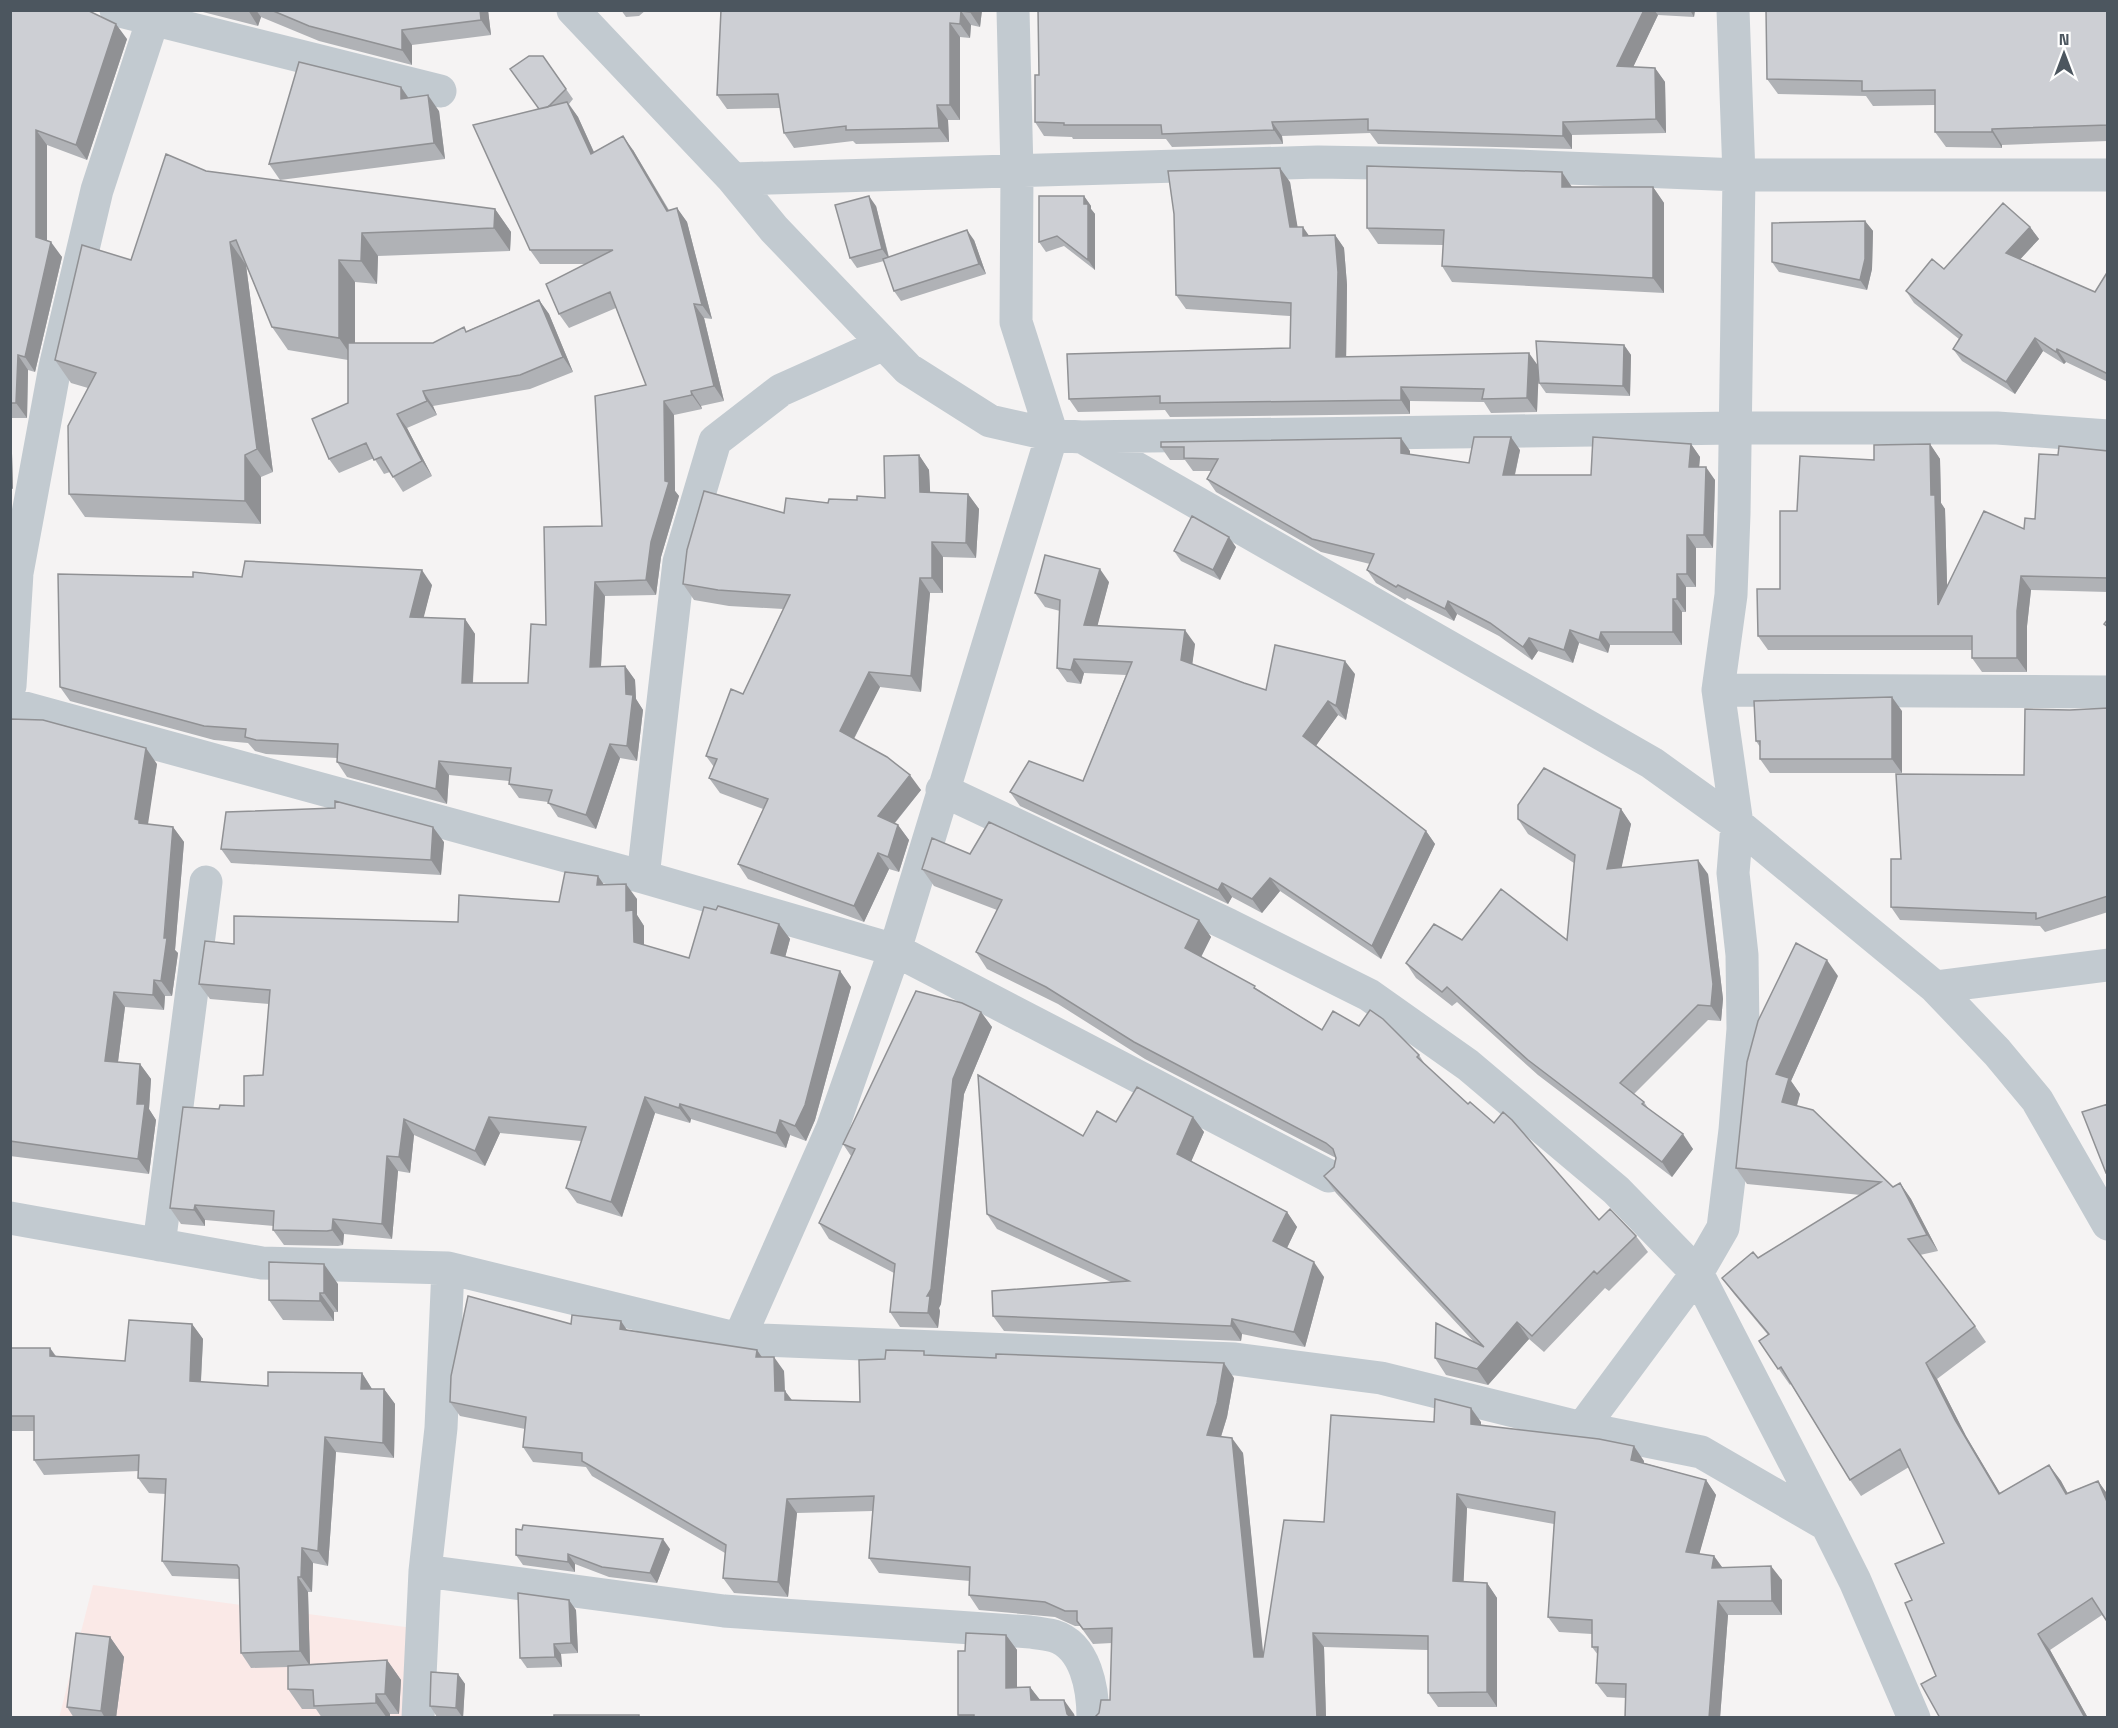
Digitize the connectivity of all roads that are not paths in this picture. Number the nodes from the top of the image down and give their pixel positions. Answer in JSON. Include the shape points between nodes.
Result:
{"nodes":[{"id":1,"x":116,"y":10,"type":"edge"},
{"id":2,"x":573,"y":10,"type":"edge"},
{"id":3,"x":1013,"y":10,"type":"edge"},
{"id":4,"x":1733,"y":10,"type":"edge"},
{"id":5,"x":155,"y":15,"type":"edge"},
{"id":6,"x":440,"y":91,"type":"dead end"},
{"id":7,"x":1017,"y":172,"type":"junction"},
{"id":8,"x":1739,"y":175,"type":"junction"},
{"id":9,"x":2108,"y":175,"type":"edge"},
{"id":10,"x":733,"y":179,"type":"junction"},
{"id":11,"x":884,"y":344,"type":"junction"},
{"id":12,"x":1735,"y":428,"type":"junction"},
{"id":13,"x":1067,"y":436,"type":"junction"},
{"id":14,"x":2108,"y":436,"type":"edge"},
{"id":15,"x":10,"y":686,"type":"edge"},
{"id":16,"x":1718,"y":690,"type":"junction"},
{"id":17,"x":2108,"y":692,"type":"edge"},
{"id":18,"x":10,"y":704,"type":"edge"},
{"id":19,"x":942,"y":790,"type":"junction"},
{"id":20,"x":1737,"y":824,"type":"junction"},
{"id":21,"x":643,"y":877,"type":"junction"},
{"id":22,"x":206,"y":882,"type":"dead end"},
{"id":23,"x":895,"y":950,"type":"junction"},
{"id":24,"x":2108,"y":965,"type":"edge"},
{"id":25,"x":1935,"y":987,"type":"junction"},
{"id":26,"x":1329,"y":1176,"type":"edge"},
{"id":27,"x":10,"y":1218,"type":"edge"},
{"id":28,"x":2108,"y":1224,"type":"edge"},
{"id":29,"x":159,"y":1245,"type":"junction"},
{"id":30,"x":448,"y":1268,"type":"junction"},
{"id":31,"x":1697,"y":1273,"type":"junction"},
{"id":32,"x":739,"y":1339,"type":"junction"},
{"id":33,"x":1582,"y":1428,"type":"junction"},
{"id":34,"x":1827,"y":1526,"type":"junction"},
{"id":35,"x":425,"y":1571,"type":"junction"},
{"id":36,"x":418,"y":1718,"type":"edge"},
{"id":37,"x":1093,"y":1718,"type":"edge"},
{"id":38,"x":1914,"y":1718,"type":"edge"}],
"edges":[{"from":1,"to":5,"type":"street"},
{"from":2,"to":10,"type":"street"},
{"from":3,"to":7,"type":"street"},
{"from":4,"to":8,"type":"street"},
{"from":5,"to":6,"type":"street"},
{"from":5,"to":15,"type":"street","via":[[97,190],[55,367],[17,573]]},
{"from":7,"to":8,"type":"street","via":[[1318,162]]},
{"from":7,"to":10,"type":"street"},
{"from":7,"to":13,"type":"street","via":[[1016,322]]},
{"from":8,"to":9,"type":"street"},
{"from":8,"to":12,"type":"street"},
{"from":10,"to":11,"type":"street","via":[[774,229]]},
{"from":11,"to":13,"type":"street","via":[[908,369],[990,421]]},
{"from":11,"to":21,"type":"street","via":[[781,390],[715,441],[679,562]]},
{"from":12,"to":13,"type":"street"},
{"from":12,"to":14,"type":"street","via":[[1997,428]]},
{"from":12,"to":16,"type":"street","via":[[1731,595]]},
{"from":13,"to":19,"type":"street"},
{"from":13,"to":20,"type":"street","via":[[1652,764]]},
{"from":16,"to":17,"type":"street"},
{"from":16,"to":20,"type":"street"},
{"from":18,"to":21,"type":"street"},
{"from":19,"to":23,"type":"street"},
{"from":19,"to":31,"type":"street","via":[[1369,994],[1468,1065],[1616,1190]]},
{"from":20,"to":25,"type":"street"},
{"from":20,"to":31,"type":"street","via":[[1733,873],[1742,955],[1743,1029],[1735,1130],[1723,1228]]},
{"from":21,"to":23,"type":"street"},
{"from":22,"to":29,"type":"street"},
{"from":23,"to":26,"type":"street"},
{"from":23,"to":32,"type":"street","via":[[832,1128]]},
{"from":24,"to":25,"type":"street"},
{"from":25,"to":28,"type":"street","via":[[2037,1100]]},
{"from":27,"to":29,"type":"street"},
{"from":29,"to":30,"type":"street","via":[[262,1263]]},
{"from":30,"to":32,"type":"street"},
{"from":30,"to":35,"type":"street","via":[[441,1428]]},
{"from":31,"to":33,"type":"street"},
{"from":31,"to":34,"type":"street"},
{"from":32,"to":33,"type":"street","via":[[1234,1359],[1381,1378]]},
{"from":33,"to":34,"type":"street","via":[[1701,1452]]},
{"from":34,"to":38,"type":"street"},
{"from":35,"to":36,"type":"street"},
{"from":35,"to":37,"type":"street","via":[[736,1612],[1056,1636],[1076,1652],[1089,1678]]}]}
